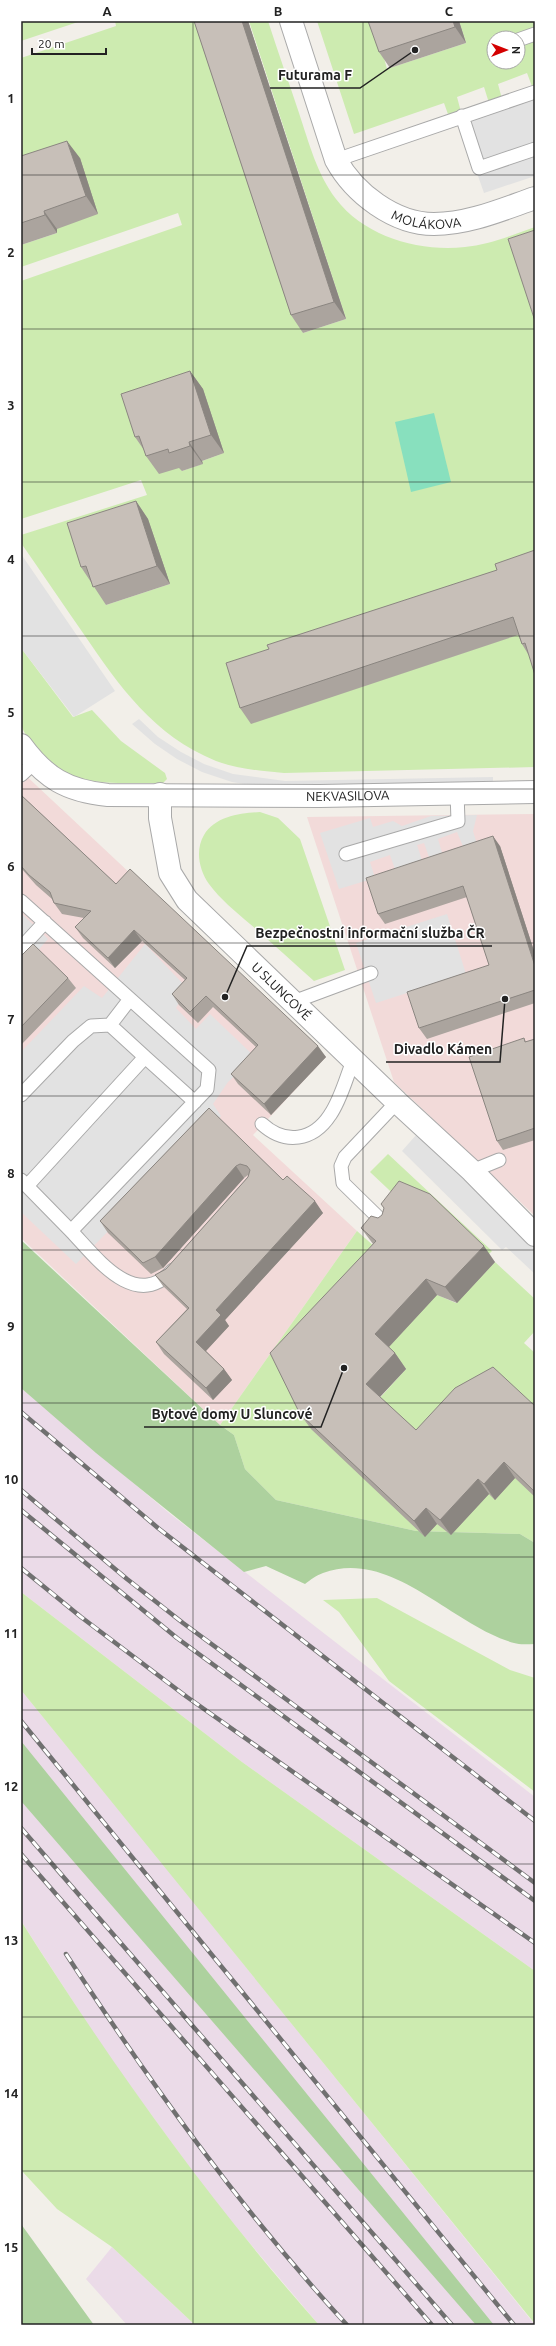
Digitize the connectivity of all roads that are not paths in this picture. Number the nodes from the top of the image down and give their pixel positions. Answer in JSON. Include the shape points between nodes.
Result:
{"nodes":[{"id":1,"x":291,"y":21,"type":"edge"},
{"id":2,"x":535,"y":92,"type":"edge"},
{"id":3,"x":462,"y":116,"type":"junction"},
{"id":4,"x":535,"y":149,"type":"edge"},
{"id":5,"x":336,"y":160,"type":"junction"},
{"id":6,"x":535,"y":198,"type":"edge"},
{"id":7,"x":21,"y":745,"type":"edge"},
{"id":8,"x":28,"y":769,"type":"edge"},
{"id":9,"x":535,"y":792,"type":"edge"},
{"id":10,"x":456,"y":793,"type":"junction"},
{"id":11,"x":160,"y":794,"type":"junction"},
{"id":12,"x":346,"y":854,"type":"dead end"},
{"id":13,"x":21,"y":901,"type":"edge"},
{"id":14,"x":45,"y":922,"type":"junction"},
{"id":15,"x":21,"y":948,"type":"edge"},
{"id":16,"x":371,"y":973,"type":"dead end"},
{"id":17,"x":130,"y":999,"type":"junction"},
{"id":18,"x":293,"y":1002,"type":"junction"},
{"id":19,"x":110,"y":1025,"type":"junction"},
{"id":20,"x":145,"y":1057,"type":"junction"},
{"id":21,"x":353,"y":1061,"type":"junction"},
{"id":22,"x":21,"y":1095,"type":"edge"},
{"id":23,"x":195,"y":1102,"type":"junction"},
{"id":24,"x":397,"y":1102,"type":"junction"},
{"id":25,"x":262,"y":1124,"type":"dead end"},
{"id":26,"x":499,"y":1160,"type":"dead end"},
{"id":27,"x":472,"y":1171,"type":"junction"},
{"id":28,"x":24,"y":1183,"type":"edge"},
{"id":29,"x":387,"y":1226,"type":"edge"},
{"id":30,"x":71,"y":1230,"type":"junction"},
{"id":31,"x":535,"y":1234,"type":"edge"},
{"id":32,"x":183,"y":1258,"type":"edge"}],
"edges":[{"from":1,"to":5,"type":"street","name":"MOLÁKOVA"},
{"from":2,"to":3,"type":"lane"},
{"from":3,"to":4,"type":"lane","via":[[479,168]]},
{"from":3,"to":5,"type":"lane"},
{"from":5,"to":6,"type":"street","name":"MOLÁKOVA","via":[[345,176],[359,192],[406,219],[433,224],[467,220]]},
{"from":7,"to":8,"type":"street"},
{"from":8,"to":11,"type":"street","via":[[84,792],[108,795]]},
{"from":9,"to":10,"type":"street","name":"NEKVASILOVA"},
{"from":10,"to":11,"type":"street","name":"NEKVASILOVA","via":[[320,796]]},
{"from":10,"to":12,"type":"lane","via":[[458,821]]},
{"from":11,"to":18,"type":"street","name":"U SLUNCOVÉ","via":[[160,818],[170,873],[187,900]]},
{"from":13,"to":14,"type":"lane"},
{"from":14,"to":15,"type":"lane"},
{"from":14,"to":17,"type":"lane"},
{"from":16,"to":18,"type":"lane"},
{"from":17,"to":19,"type":"lane"},
{"from":17,"to":23,"type":"lane","via":[[208,1070],[207,1089]]},
{"from":18,"to":21,"type":"street","name":"U SLUNCOVÉ"},
{"from":19,"to":20,"type":"lane"},
{"from":19,"to":22,"type":"lane","via":[[91,1026]]},
{"from":20,"to":23,"type":"lane"},
{"from":20,"to":28,"type":"lane"},
{"from":21,"to":24,"type":"street","name":"U SLUNCOVÉ"},
{"from":21,"to":25,"type":"lane","via":[[331,1114],[323,1124],[305,1134],[286,1138],[273,1134]]},
{"from":23,"to":30,"type":"lane"},
{"from":24,"to":27,"type":"street","name":"U SLUNCOVÉ"},
{"from":24,"to":29,"type":"lane","via":[[345,1157],[341,1166],[343,1183]]},
{"from":26,"to":27,"type":"lane"},
{"from":27,"to":31,"type":"street","name":"U SLUNCOVÉ"},
{"from":28,"to":30,"type":"lane"},
{"from":30,"to":32,"type":"lane","via":[[114,1276],[129,1284],[143,1285],[156,1282],[168,1275]]}]}
